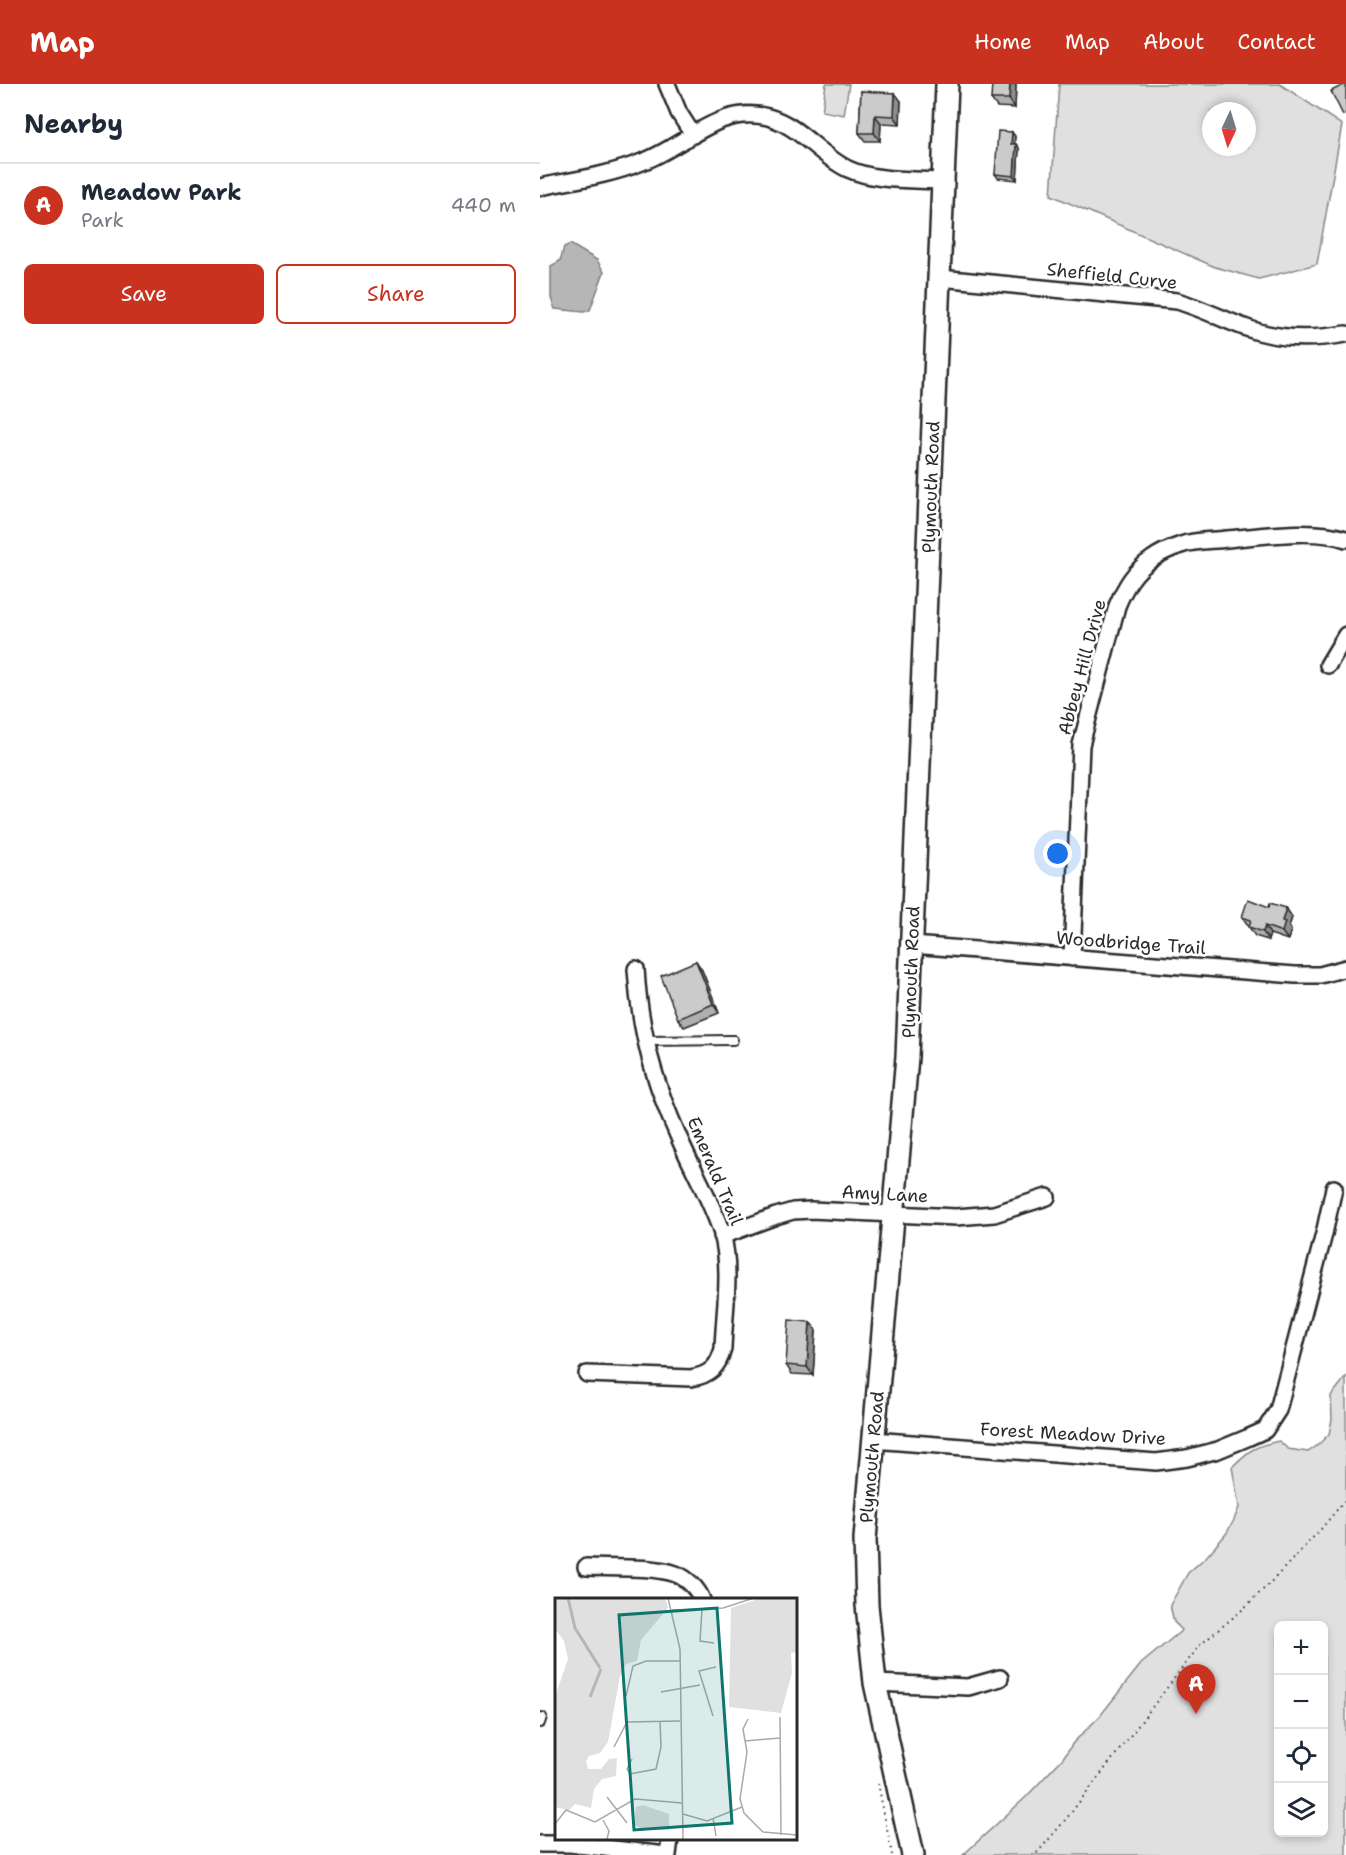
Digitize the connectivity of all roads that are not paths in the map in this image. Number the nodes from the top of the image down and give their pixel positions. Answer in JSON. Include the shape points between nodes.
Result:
{"nodes":[{"id":1,"x":667,"y":84,"type":"edge"},
{"id":2,"x":947,"y":84,"type":"edge"},
{"id":3,"x":693,"y":135,"type":"junction"},
{"id":4,"x":943,"y":181,"type":"junction"},
{"id":5,"x":540,"y":187,"type":"edge"},
{"id":6,"x":940,"y":278,"type":"junction"},
{"id":7,"x":1346,"y":334,"type":"edge"},
{"id":8,"x":1346,"y":539,"type":"edge"},
{"id":9,"x":1346,"y":635,"type":"edge"},
{"id":10,"x":1328,"y":665,"type":"dead end"},
{"id":11,"x":912,"y":945,"type":"junction"},
{"id":12,"x":1072,"y":958,"type":"junction"},
{"id":13,"x":1346,"y":968,"type":"edge"},
{"id":14,"x":636,"y":969,"type":"dead end"},
{"id":15,"x":733,"y":1040,"type":"dead end"},
{"id":16,"x":646,"y":1041,"type":"junction"},
{"id":17,"x":1334,"y":1188,"type":"dead end"},
{"id":18,"x":1047,"y":1197,"type":"dead end"},
{"id":19,"x":893,"y":1214,"type":"junction"},
{"id":20,"x":722,"y":1236,"type":"junction"},
{"id":21,"x":587,"y":1374,"type":"dead end"},
{"id":22,"x":873,"y":1440,"type":"junction"},
{"id":23,"x":586,"y":1567,"type":"dead end"},
{"id":24,"x":701,"y":1598,"type":"edge"},
{"id":25,"x":1000,"y":1678,"type":"dead end"},
{"id":26,"x":875,"y":1683,"type":"junction"},
{"id":27,"x":670,"y":1840,"type":"edge"},
{"id":28,"x":540,"y":1844,"type":"edge"},
{"id":29,"x":667,"y":1855,"type":"edge"},
{"id":30,"x":913,"y":1855,"type":"edge"}],
"edges":[{"from":1,"to":3,"type":"street","via":[[678,113]]},
{"from":2,"to":4,"type":"main road","name":"Plymouth Road"},
{"from":3,"to":4,"type":"street","via":[[729,117],[768,117],[787,125],[848,169],[886,178]]},
{"from":3,"to":5,"type":"street","via":[[642,163]]},
{"from":4,"to":6,"type":"main road","name":"Plymouth Road"},
{"from":6,"to":7,"type":"street","name":"Sheffield Curve","via":[[1177,301],[1260,333],[1291,338]]},
{"from":6,"to":11,"type":"main road","name":"Plymouth Road"},
{"from":8,"to":12,"type":"street","name":"Abbey Hill Drive","via":[[1306,534],[1182,545],[1153,558],[1125,587],[1081,745]]},
{"from":9,"to":10,"type":"street"},
{"from":11,"to":12,"type":"street","name":"Woodbridge Trail"},
{"from":11,"to":19,"type":"main road","name":"Plymouth Road"},
{"from":12,"to":13,"type":"street","name":"Woodbridge Trail","via":[[1295,975],[1320,975]]},
{"from":14,"to":16,"type":"street","name":"Emerald Trail"},
{"from":15,"to":16,"type":"lane"},
{"from":16,"to":20,"type":"street","name":"Emerald Trail","via":[[676,1131]]},
{"from":17,"to":22,"type":"street","name":"Forest Meadow Drive","via":[[1278,1410],[1265,1430],[1218,1450],[1156,1462]]},
{"from":18,"to":19,"type":"street","name":"Amy Lane","via":[[994,1214]]},
{"from":19,"to":20,"type":"street","name":"Amy Lane","via":[[794,1211]]},
{"from":19,"to":22,"type":"main road","name":"Plymouth Road"},
{"from":20,"to":21,"type":"street","name":"Emerald Trail","via":[[726,1272],[723,1349],[713,1370],[691,1378]]},
{"from":22,"to":26,"type":"main road","name":"Plymouth Road","via":[[865,1539]]},
{"from":23,"to":24,"type":"street","via":[[677,1574],[691,1583]]},
{"from":25,"to":26,"type":"street","via":[[968,1687]]},
{"from":26,"to":30,"type":"main road","name":"Plymouth Road"},
{"from":27,"to":29,"type":"street"},
{"from":28,"to":29,"type":"street"}]}
